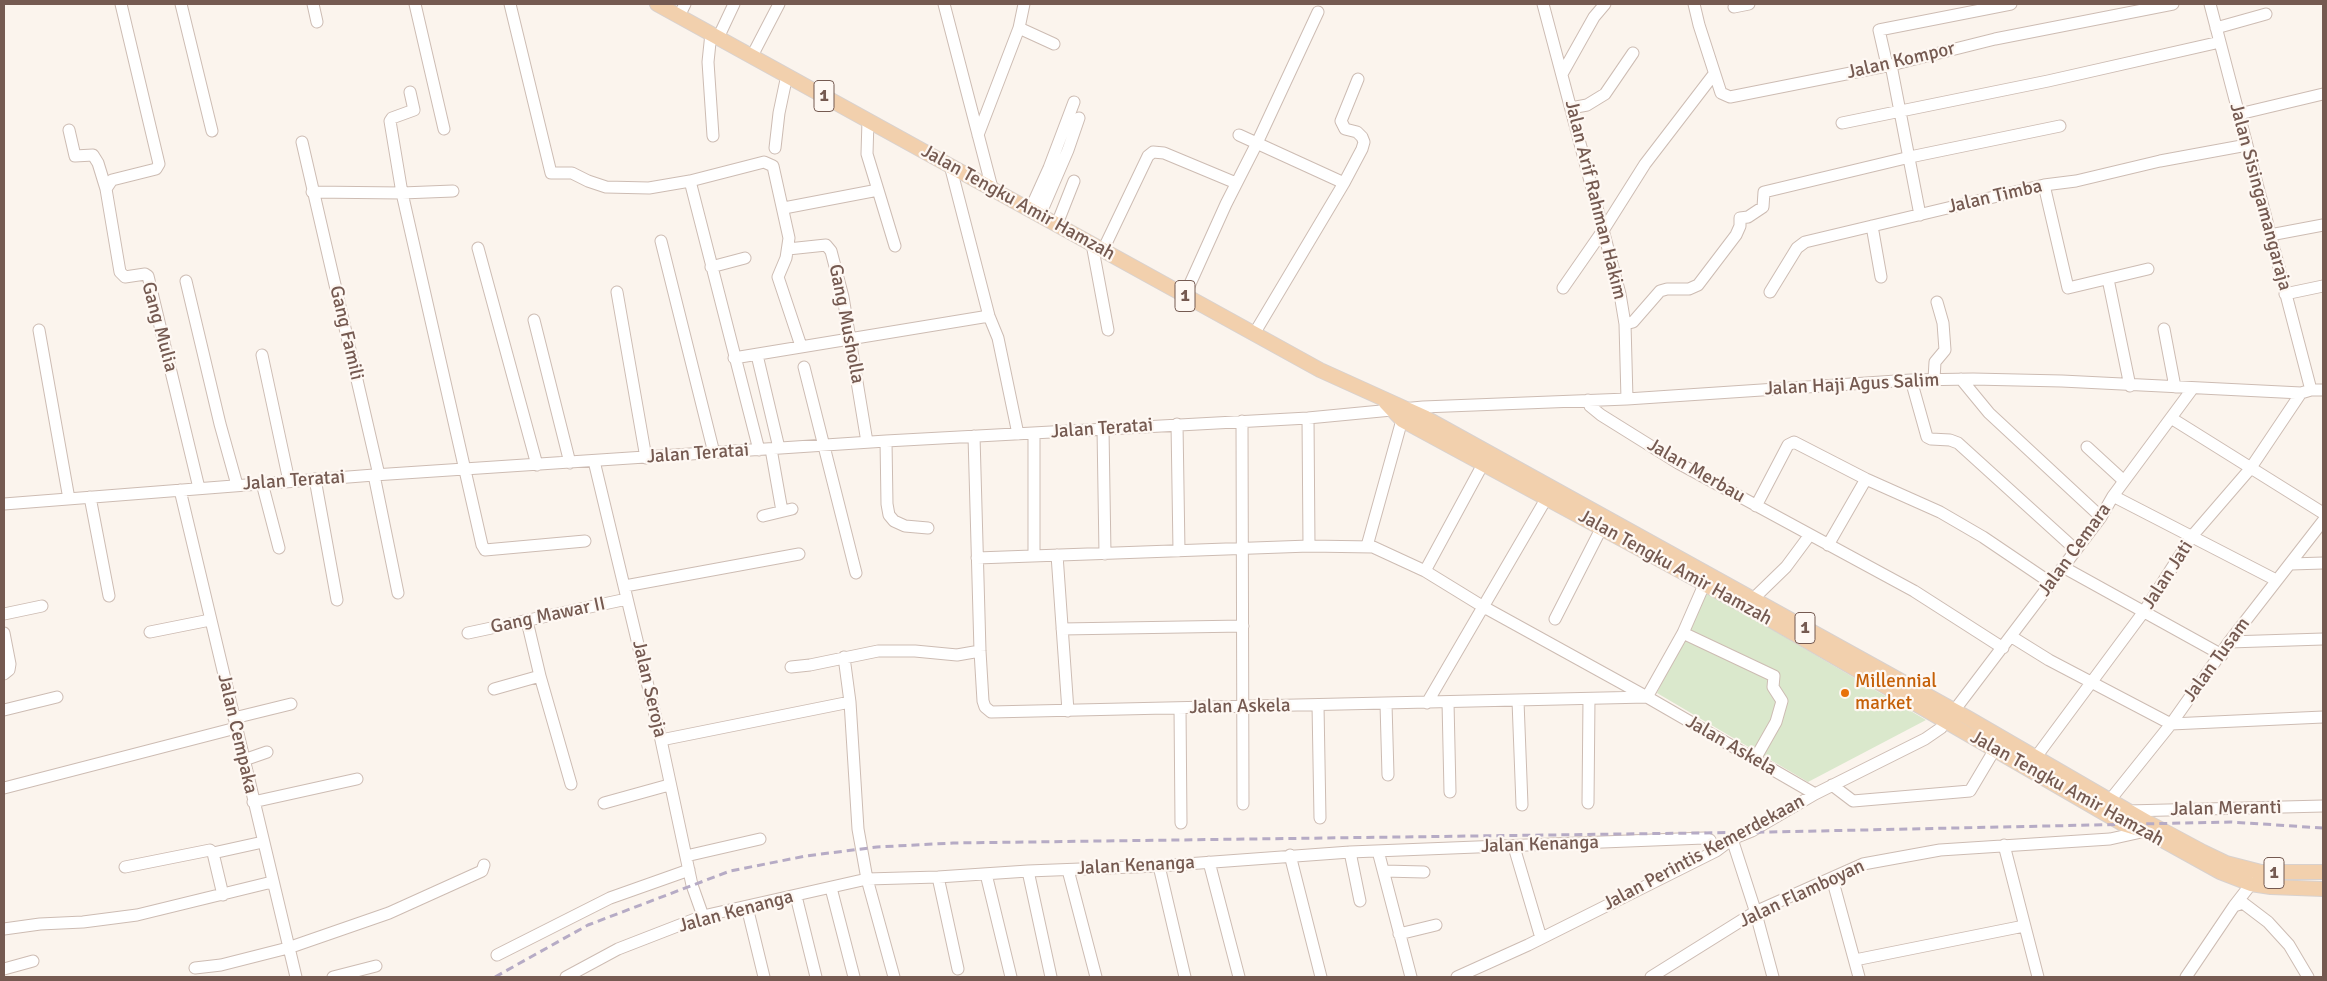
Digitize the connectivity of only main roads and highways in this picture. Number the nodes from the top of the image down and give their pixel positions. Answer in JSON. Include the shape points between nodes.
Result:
{"nodes":[{"id":1,"x":658,"y":4,"type":"edge"},
{"id":2,"x":682,"y":10,"type":"edge"},
{"id":3,"x":1400,"y":412,"type":"junction"},
{"id":4,"x":1707,"y":578,"type":"junction"},
{"id":5,"x":1950,"y":716,"type":"junction"},
{"id":6,"x":2323,"y":872,"type":"edge"},
{"id":7,"x":2323,"y":889,"type":"edge"}],
"edges":[{"from":1,"to":2,"type":"main road","name":"Jalan Tengku Amir Hamzah","number":"1"},
{"from":2,"to":3,"type":"main road","name":"Jalan Tengku Amir Hamzah","number":"1","via":[[714,35]]},
{"from":3,"to":4,"type":"main road","name":"Jalan Tengku Amir Hamzah","number":"1"},
{"from":3,"to":4,"type":"main road","name":"Jalan Tengku Amir Hamzah","number":"1","via":[[1483,464]]},
{"from":4,"to":5,"type":"main road","name":"Jalan Tengku Amir Hamzah","number":"1"},
{"from":4,"to":5,"type":"main road","name":"Jalan Tengku Amir Hamzah","number":"1","via":[[1753,599]]},
{"from":5,"to":6,"type":"main road","name":"Jalan Tengku Amir Hamzah","number":"1","via":[[2036,757],[2128,811],[2226,862],[2261,872]]},
{"from":5,"to":7,"type":"main road","name":"Jalan Tengku Amir Hamzah","number":"1","via":[[1995,749],[2123,824],[2146,831],[2220,872],[2251,884]]}]}
